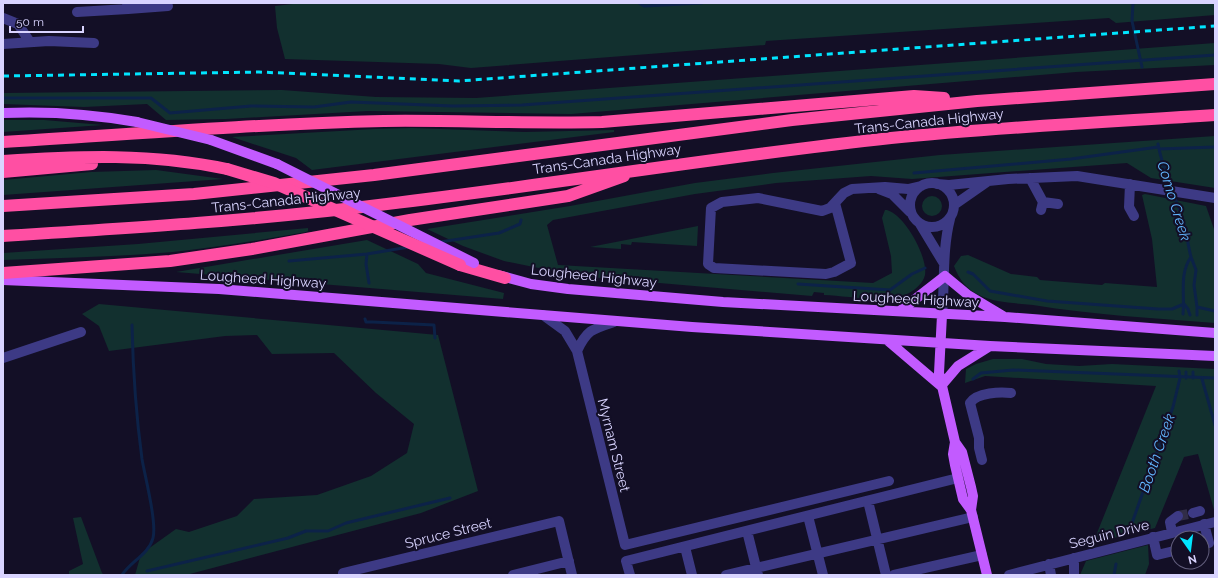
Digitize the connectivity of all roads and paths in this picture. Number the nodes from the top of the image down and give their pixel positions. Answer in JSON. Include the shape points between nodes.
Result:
{"nodes":[{"id":1,"x":128,"y":6,"type":"edge"},
{"id":2,"x":168,"y":6,"type":"dead end"},
{"id":3,"x":77,"y":12,"type":"dead end"},
{"id":4,"x":3,"y":18,"type":"edge"},
{"id":5,"x":30,"y":42,"type":"junction"},
{"id":6,"x":94,"y":43,"type":"dead end"},
{"id":7,"x":3,"y":44,"type":"edge"},
{"id":8,"x":1215,"y":84,"type":"edge"},
{"id":9,"x":977,"y":101,"type":"junction"},
{"id":10,"x":3,"y":112,"type":"edge"},
{"id":11,"x":1215,"y":115,"type":"edge"},
{"id":12,"x":3,"y":142,"type":"edge"},
{"id":13,"x":3,"y":160,"type":"edge"},
{"id":14,"x":173,"y":161,"type":"junction"},
{"id":15,"x":649,"y":168,"type":"junction"},
{"id":16,"x":3,"y":172,"type":"edge"},
{"id":17,"x":1030,"y":178,"type":"junction"},
{"id":18,"x":988,"y":181,"type":"junction"},
{"id":19,"x":937,"y":184,"type":"junction"},
{"id":20,"x":1130,"y":184,"type":"junction"},
{"id":21,"x":921,"y":186,"type":"junction"},
{"id":22,"x":875,"y":187,"type":"junction"},
{"id":23,"x":1215,"y":198,"type":"edge"},
{"id":24,"x":835,"y":203,"type":"junction"},
{"id":25,"x":1058,"y":204,"type":"dead end"},
{"id":26,"x":954,"y":205,"type":"junction"},
{"id":27,"x":3,"y":206,"type":"edge"},
{"id":28,"x":1128,"y":211,"type":"dead end"},
{"id":29,"x":910,"y":212,"type":"junction"},
{"id":30,"x":950,"y":219,"type":"junction"},
{"id":31,"x":920,"y":224,"type":"junction"},
{"id":32,"x":3,"y":236,"type":"edge"},
{"id":33,"x":943,"y":262,"type":"junction"},
{"id":34,"x":3,"y":273,"type":"edge"},
{"id":35,"x":945,"y":276,"type":"junction"},
{"id":36,"x":505,"y":278,"type":"junction"},
{"id":37,"x":3,"y":280,"type":"edge"},
{"id":38,"x":900,"y":311,"type":"junction"},
{"id":39,"x":543,"y":315,"type":"junction"},
{"id":40,"x":942,"y":315,"type":"junction"},
{"id":41,"x":1005,"y":317,"type":"junction"},
{"id":42,"x":614,"y":322,"type":"junction"},
{"id":43,"x":81,"y":332,"type":"dead end"},
{"id":44,"x":1215,"y":333,"type":"edge"},
{"id":45,"x":887,"y":340,"type":"junction"},
{"id":46,"x":940,"y":342,"type":"junction"},
{"id":47,"x":990,"y":346,"type":"junction"},
{"id":48,"x":577,"y":352,"type":"junction"},
{"id":49,"x":1215,"y":356,"type":"edge"},
{"id":50,"x":3,"y":358,"type":"edge"},
{"id":51,"x":941,"y":386,"type":"junction"},
{"id":52,"x":1011,"y":393,"type":"dead end"},
{"id":53,"x":955,"y":442,"type":"junction"},
{"id":54,"x":982,"y":460,"type":"dead end"},
{"id":55,"x":958,"y":478,"type":"junction"},
{"id":56,"x":889,"y":481,"type":"dead end"},
{"id":57,"x":868,"y":501,"type":"junction"},
{"id":58,"x":972,"y":514,"type":"junction"},
{"id":59,"x":808,"y":516,"type":"junction"},
{"id":60,"x":1178,"y":516,"type":"dead end"},
{"id":61,"x":1215,"y":522,"type":"edge"},
{"id":62,"x":1204,"y":524,"type":"junction"},
{"id":63,"x":1172,"y":530,"type":"edge"},
{"id":64,"x":1180,"y":530,"type":"edge"},
{"id":65,"x":1206,"y":530,"type":"edge"},
{"id":66,"x":748,"y":531,"type":"junction"},
{"id":67,"x":1170,"y":533,"type":"edge"},
{"id":68,"x":1153,"y":537,"type":"junction"},
{"id":69,"x":877,"y":540,"type":"junction"},
{"id":70,"x":685,"y":546,"type":"junction"},
{"id":71,"x":1170,"y":552,"type":"edge"},
{"id":72,"x":817,"y":554,"type":"junction"},
{"id":73,"x":982,"y":555,"type":"junction"},
{"id":74,"x":1074,"y":558,"type":"junction"},
{"id":75,"x":569,"y":561,"type":"junction"},
{"id":76,"x":1048,"y":564,"type":"junction"},
{"id":77,"x":757,"y":572,"type":"edge"},
{"id":78,"x":344,"y":574,"type":"edge"},
{"id":79,"x":513,"y":575,"type":"edge"},
{"id":80,"x":572,"y":575,"type":"edge"},
{"id":81,"x":630,"y":575,"type":"edge"},
{"id":82,"x":692,"y":575,"type":"edge"},
{"id":83,"x":726,"y":575,"type":"edge"},
{"id":84,"x":823,"y":575,"type":"edge"},
{"id":85,"x":886,"y":575,"type":"edge"},
{"id":86,"x":894,"y":575,"type":"edge"},
{"id":87,"x":986,"y":575,"type":"edge"},
{"id":88,"x":1009,"y":575,"type":"edge"},
{"id":89,"x":1050,"y":575,"type":"edge"},
{"id":90,"x":1074,"y":575,"type":"edge"}],
"edges":[{"from":1,"to":2,"type":"street"},
{"from":1,"to":3,"type":"street"},
{"from":4,"to":5,"type":"street","via":[[18,24]]},
{"from":5,"to":6,"type":"street"},
{"from":5,"to":7,"type":"street"},
{"from":8,"to":9,"type":"highway","name":"Trans-Canada Highway"},
{"from":9,"to":12,"type":"highway","via":[[914,96],[602,122],[384,122],[240,127]]},
{"from":9,"to":27,"type":"highway","name":"Trans-Canada Highway","via":[[792,120],[359,176],[194,194]]},
{"from":10,"to":36,"type":"main road","name":"Lougheed Highway","bridge":true,"via":[[59,112],[102,116],[211,140],[277,164]]},
{"from":11,"to":15,"type":"highway","name":"Trans-Canada Highway","via":[[1001,128]]},
{"from":13,"to":14,"type":"highway","via":[[108,156]]},
{"from":14,"to":16,"type":"highway","via":[[108,162]]},
{"from":14,"to":36,"type":"highway","bridge":true,"via":[[228,169],[274,183],[404,242],[460,265]]},
{"from":15,"to":32,"type":"highway","name":"Trans-Canada Highway","via":[[388,204],[200,224]]},
{"from":15,"to":34,"type":"highway","via":[[568,196],[410,220],[252,249],[170,261]]},
{"from":17,"to":18,"type":"street"},
{"from":17,"to":20,"type":"street","via":[[1077,176]]},
{"from":17,"to":25,"type":"street","via":[[1042,206]]},
{"from":18,"to":19,"type":"street"},
{"from":18,"to":26,"type":"street"},
{"from":19,"to":21,"type":"street"},
{"from":19,"to":26,"type":"street","via":[[950,192]]},
{"from":20,"to":23,"type":"street"},
{"from":20,"to":28,"type":"street"},
{"from":21,"to":22,"type":"street","via":[[908,189]]},
{"from":21,"to":29,"type":"street","via":[[911,197]]},
{"from":22,"to":24,"type":"street","via":[[852,189]]},
{"from":22,"to":29,"type":"street","via":[[892,194]]},
{"from":24,"to":24,"type":"street","via":[[830,208],[819,211],[764,198],[719,203],[710,208],[708,264],[714,268],[826,274],[834,272],[851,263]]},
{"from":26,"to":30,"type":"street"},
{"from":29,"to":31,"type":"street"},
{"from":30,"to":31,"type":"street","via":[[939,226],[926,227]]},
{"from":30,"to":33,"type":"street"},
{"from":31,"to":33,"type":"street"},
{"from":33,"to":35,"type":"street"},
{"from":35,"to":38,"type":"main road"},
{"from":35,"to":40,"type":"street"},
{"from":35,"to":41,"type":"main road","via":[[968,295]]},
{"from":36,"to":38,"type":"main road","name":"Lougheed Highway","via":[[607,293]]},
{"from":37,"to":39,"type":"main road","name":"Lougheed Highway","via":[[219,289]]},
{"from":38,"to":40,"type":"main road","name":"Lougheed Highway"},
{"from":39,"to":42,"type":"main road","name":"Lougheed Highway"},
{"from":39,"to":48,"type":"street","name":"Myrnam Street","via":[[565,331]]},
{"from":40,"to":41,"type":"main road","name":"Lougheed Highway"},
{"from":40,"to":46,"type":"main road"},
{"from":41,"to":44,"type":"main road","name":"Lougheed Highway"},
{"from":42,"to":45,"type":"main road","name":"Lougheed Highway"},
{"from":42,"to":48,"type":"street","via":[[585,335]]},
{"from":43,"to":50,"type":"street"},
{"from":45,"to":46,"type":"main road","name":"Lougheed Highway"},
{"from":45,"to":51,"type":"main road"},
{"from":46,"to":47,"type":"main road","name":"Lougheed Highway"},
{"from":46,"to":51,"type":"main road"},
{"from":47,"to":49,"type":"main road","name":"Lougheed Highway"},
{"from":47,"to":51,"type":"main road","via":[[958,366]]},
{"from":48,"to":56,"type":"street","name":"Myrnam Street","via":[[625,546]]},
{"from":51,"to":53,"type":"main road"},
{"from":52,"to":54,"type":"street","via":[[1000,392],[974,398],[970,402]]},
{"from":53,"to":55,"type":"main road","via":[[953,454]]},
{"from":53,"to":58,"type":"main road","via":[[962,452],[973,496]]},
{"from":55,"to":57,"type":"street"},
{"from":55,"to":58,"type":"main road","via":[[963,499]]},
{"from":57,"to":59,"type":"street"},
{"from":57,"to":69,"type":"street"},
{"from":58,"to":69,"type":"street"},
{"from":58,"to":73,"type":"main road"},
{"from":59,"to":66,"type":"street"},
{"from":59,"to":72,"type":"street"},
{"from":60,"to":63,"type":"street","via":[[1170,522]]},
{"from":61,"to":62,"type":"street","name":"Seguin Drive"},
{"from":62,"to":64,"type":"street","name":"Seguin Drive"},
{"from":62,"to":65,"type":"street"},
{"from":66,"to":70,"type":"street"},
{"from":66,"to":77,"type":"street"},
{"from":67,"to":68,"type":"street","name":"Seguin Drive"},
{"from":68,"to":71,"type":"street","via":[[1157,555]]},
{"from":68,"to":74,"type":"street","name":"Seguin Drive"},
{"from":69,"to":72,"type":"street"},
{"from":69,"to":85,"type":"street"},
{"from":70,"to":81,"type":"street","via":[[626,561]]},
{"from":70,"to":82,"type":"street"},
{"from":72,"to":77,"type":"street"},
{"from":72,"to":84,"type":"street"},
{"from":73,"to":86,"type":"street"},
{"from":73,"to":87,"type":"main road"},
{"from":74,"to":76,"type":"street","name":"Seguin Drive"},
{"from":74,"to":90,"type":"street"},
{"from":75,"to":78,"type":"street","name":"Spruce Street","via":[[559,521]]},
{"from":75,"to":79,"type":"street"},
{"from":75,"to":80,"type":"street"},
{"from":76,"to":88,"type":"street","name":"Seguin Drive"},
{"from":76,"to":89,"type":"street"},
{"from":77,"to":83,"type":"street"}]}
